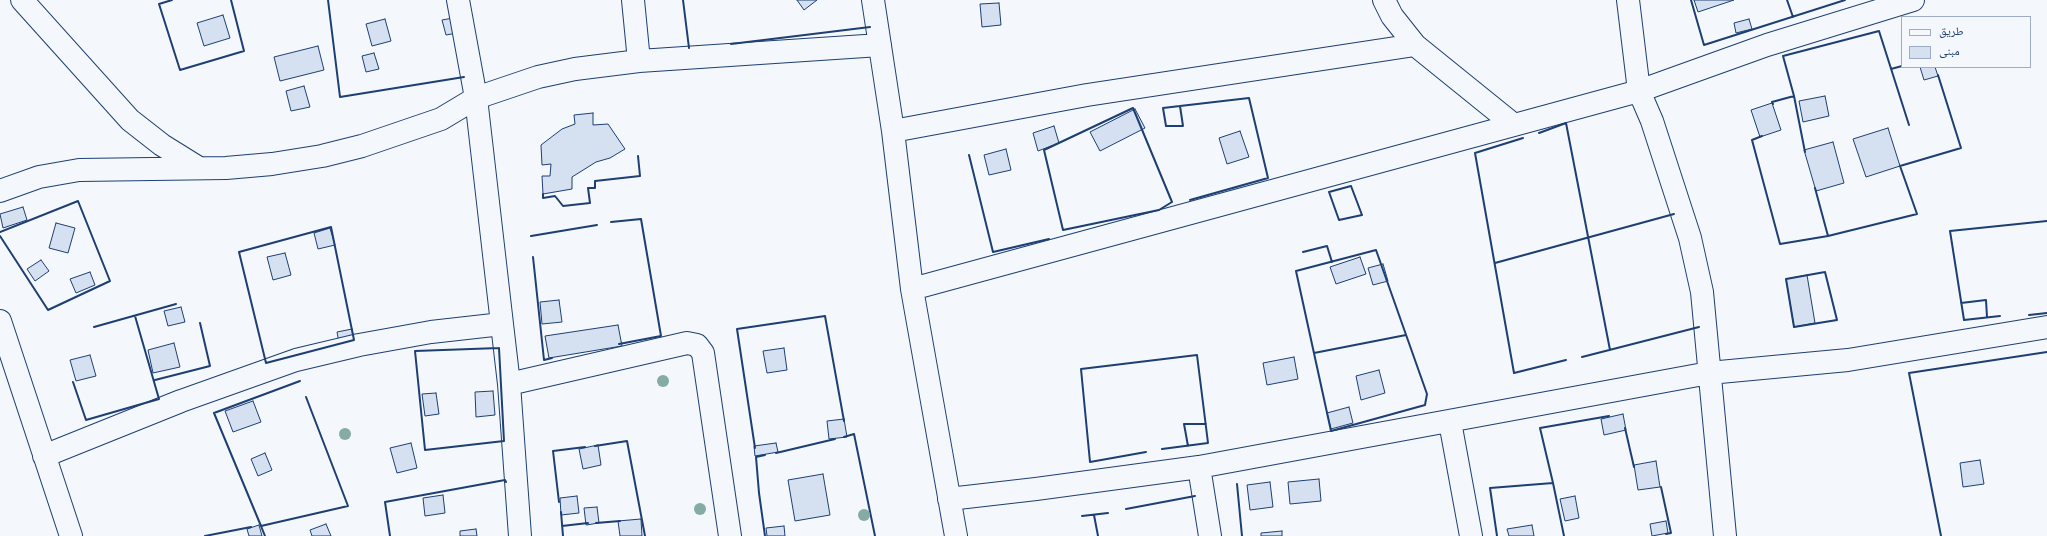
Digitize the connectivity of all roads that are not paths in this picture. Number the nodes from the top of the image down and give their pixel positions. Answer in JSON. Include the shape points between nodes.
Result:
{"nodes":[{"id":1,"x":22,"y":0,"type":"edge"},
{"id":2,"x":458,"y":0,"type":"edge"},
{"id":3,"x":633,"y":0,"type":"edge"},
{"id":4,"x":873,"y":0,"type":"edge"},
{"id":5,"x":1384,"y":0,"type":"edge"},
{"id":6,"x":1628,"y":0,"type":"edge"},
{"id":7,"x":1913,"y":0,"type":"edge"},
{"id":8,"x":880,"y":45,"type":"junction"},
{"id":9,"x":1415,"y":45,"type":"junction"},
{"id":10,"x":640,"y":61,"type":"junction"},
{"id":11,"x":1639,"y":90,"type":"junction"},
{"id":12,"x":476,"y":98,"type":"junction"},
{"id":13,"x":1514,"y":125,"type":"junction"},
{"id":14,"x":892,"y":131,"type":"junction"},
{"id":15,"x":199,"y":168,"type":"junction"},
{"id":16,"x":0,"y":191,"type":"edge"},
{"id":17,"x":912,"y":290,"type":"junction"},
{"id":18,"x":0,"y":321,"type":"edge"},
{"id":19,"x":502,"y":324,"type":"junction"},
{"id":20,"x":2047,"y":327,"type":"edge"},
{"id":21,"x":1709,"y":373,"type":"junction"},
{"id":22,"x":509,"y":384,"type":"junction"},
{"id":23,"x":1450,"y":422,"type":"junction"},
{"id":24,"x":44,"y":456,"type":"junction"},
{"id":25,"x":1199,"y":467,"type":"junction"},
{"id":26,"x":949,"y":499,"type":"junction"},
{"id":27,"x":71,"y":536,"type":"edge"},
{"id":28,"x":520,"y":536,"type":"edge"},
{"id":29,"x":730,"y":536,"type":"edge"},
{"id":30,"x":956,"y":536,"type":"edge"},
{"id":31,"x":1210,"y":536,"type":"edge"},
{"id":32,"x":1471,"y":536,"type":"edge"},
{"id":33,"x":1725,"y":536,"type":"edge"}],
"edges":[{"from":1,"to":15,"type":"street","via":[[130,120],[162,145]]},
{"from":2,"to":12,"type":"street"},
{"from":3,"to":10,"type":"street"},
{"from":4,"to":8,"type":"street"},
{"from":5,"to":9,"type":"street","via":[[1392,16]]},
{"from":6,"to":11,"type":"street"},
{"from":7,"to":11,"type":"street","via":[[1767,45]]},
{"from":8,"to":10,"type":"street"},
{"from":8,"to":14,"type":"street"},
{"from":9,"to":13,"type":"street"},
{"from":9,"to":14,"type":"street","via":[[1103,92]]},
{"from":10,"to":12,"type":"street","via":[[575,69],[538,77]]},
{"from":11,"to":13,"type":"street"},
{"from":11,"to":21,"type":"street","via":[[1652,121],[1690,238],[1702,292]]},
{"from":12,"to":15,"type":"street","via":[[441,119],[362,146],[272,164]]},
{"from":12,"to":19,"type":"street"},
{"from":13,"to":17,"type":"street"},
{"from":14,"to":17,"type":"street"},
{"from":15,"to":16,"type":"street","via":[[79,170],[39,177]]},
{"from":17,"to":26,"type":"street"},
{"from":18,"to":24,"type":"street"},
{"from":19,"to":22,"type":"street"},
{"from":19,"to":24,"type":"street","via":[[432,332],[296,360],[181,401]]},
{"from":20,"to":21,"type":"street","via":[[1848,360]]},
{"from":21,"to":23,"type":"street"},
{"from":21,"to":33,"type":"street"},
{"from":22,"to":28,"type":"street"},
{"from":22,"to":29,"type":"street","via":[[687,344],[697,345],[703,353]]},
{"from":23,"to":25,"type":"street"},
{"from":23,"to":32,"type":"street"},
{"from":24,"to":27,"type":"street"},
{"from":25,"to":26,"type":"street"},
{"from":25,"to":31,"type":"street"},
{"from":26,"to":30,"type":"street"}]}
